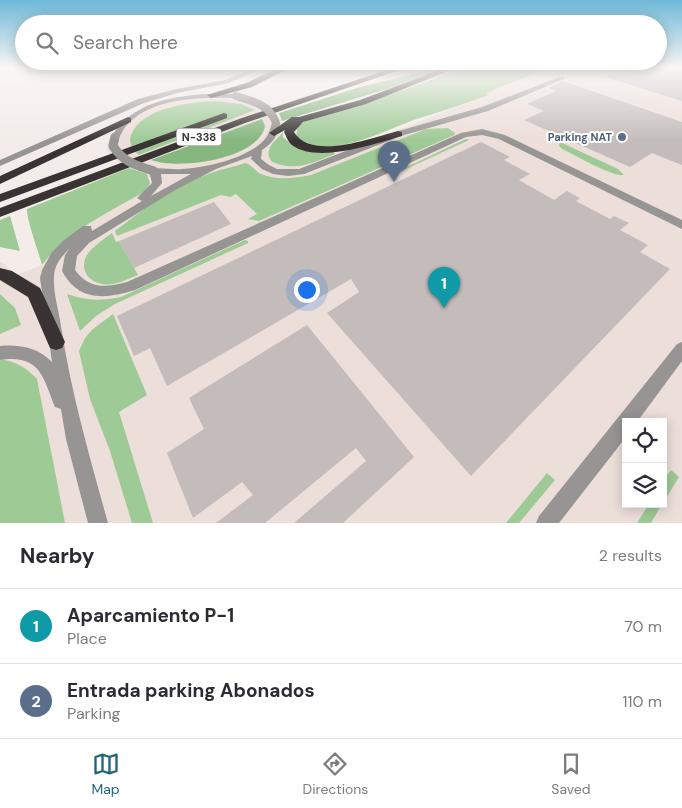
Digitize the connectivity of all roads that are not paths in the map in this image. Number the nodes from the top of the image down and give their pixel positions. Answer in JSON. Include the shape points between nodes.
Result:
{"nodes":[{"id":1,"x":171,"y":92,"type":"edge"},
{"id":2,"x":222,"y":92,"type":"edge"},
{"id":3,"x":324,"y":92,"type":"edge"},
{"id":4,"x":379,"y":92,"type":"edge"},
{"id":5,"x":387,"y":92,"type":"edge"},
{"id":6,"x":526,"y":92,"type":"edge"},
{"id":7,"x":212,"y":95,"type":"junction"},
{"id":8,"x":274,"y":99,"type":"dead end"},
{"id":9,"x":128,"y":120,"type":"junction"},
{"id":10,"x":274,"y":133,"type":"junction"},
{"id":11,"x":398,"y":134,"type":"junction"},
{"id":12,"x":258,"y":150,"type":"junction"},
{"id":13,"x":0,"y":163,"type":"edge"},
{"id":14,"x":213,"y":167,"type":"junction"},
{"id":15,"x":154,"y":171,"type":"junction"},
{"id":16,"x":0,"y":180,"type":"edge"},
{"id":17,"x":0,"y":198,"type":"edge"},
{"id":18,"x":0,"y":214,"type":"edge"},
{"id":19,"x":682,"y":225,"type":"edge"},
{"id":20,"x":0,"y":274,"type":"edge"},
{"id":21,"x":56,"y":342,"type":"junction"},
{"id":22,"x":682,"y":349,"type":"edge"},
{"id":23,"x":0,"y":353,"type":"edge"},
{"id":24,"x":629,"y":418,"type":"edge"},
{"id":25,"x":622,"y":427,"type":"edge"},
{"id":26,"x":75,"y":439,"type":"junction"},
{"id":27,"x":98,"y":523,"type":"edge"},
{"id":28,"x":546,"y":523,"type":"edge"}],
"edges":[{"from":1,"to":13,"type":"street","via":[[141,101]]},
{"from":2,"to":7,"type":"highway"},
{"from":3,"to":18,"type":"highway","number":"N-338"},
{"from":4,"to":10,"type":"highway","via":[[300,116]]},
{"from":5,"to":11,"type":"highway","via":[[300,120],[289,132],[293,141],[300,145],[327,149]]},
{"from":6,"to":11,"type":"street"},
{"from":7,"to":9,"type":"street","via":[[170,100]]},
{"from":7,"to":10,"type":"street","bridge":true,"via":[[236,96],[264,106],[271,111],[276,123]]},
{"from":8,"to":17,"type":"highway","number":"N-338"},
{"from":9,"to":15,"type":"street","bridge":true,"via":[[117,132],[113,146],[123,160]]},
{"from":9,"to":16,"type":"highway"},
{"from":10,"to":12,"type":"street"},
{"from":11,"to":12,"type":"street","via":[[312,169],[291,173],[269,170],[261,165],[256,159]]},
{"from":12,"to":14,"type":"street"},
{"from":14,"to":15,"type":"street"},
{"from":14,"to":19,"type":"street","via":[[85,240],[71,256],[68,271],[73,279],[85,289],[94,291],[130,286],[464,135],[482,132],[516,143]]},
{"from":15,"to":21,"type":"street","via":[[158,176],[154,188],[69,242],[48,268]]},
{"from":20,"to":21,"type":"highway","via":[[34,293]]},
{"from":21,"to":26,"type":"street"},
{"from":22,"to":24,"type":"street"},
{"from":23,"to":26,"type":"street","via":[[35,358],[47,368]]},
{"from":25,"to":28,"type":"street"},
{"from":26,"to":27,"type":"street"}]}
